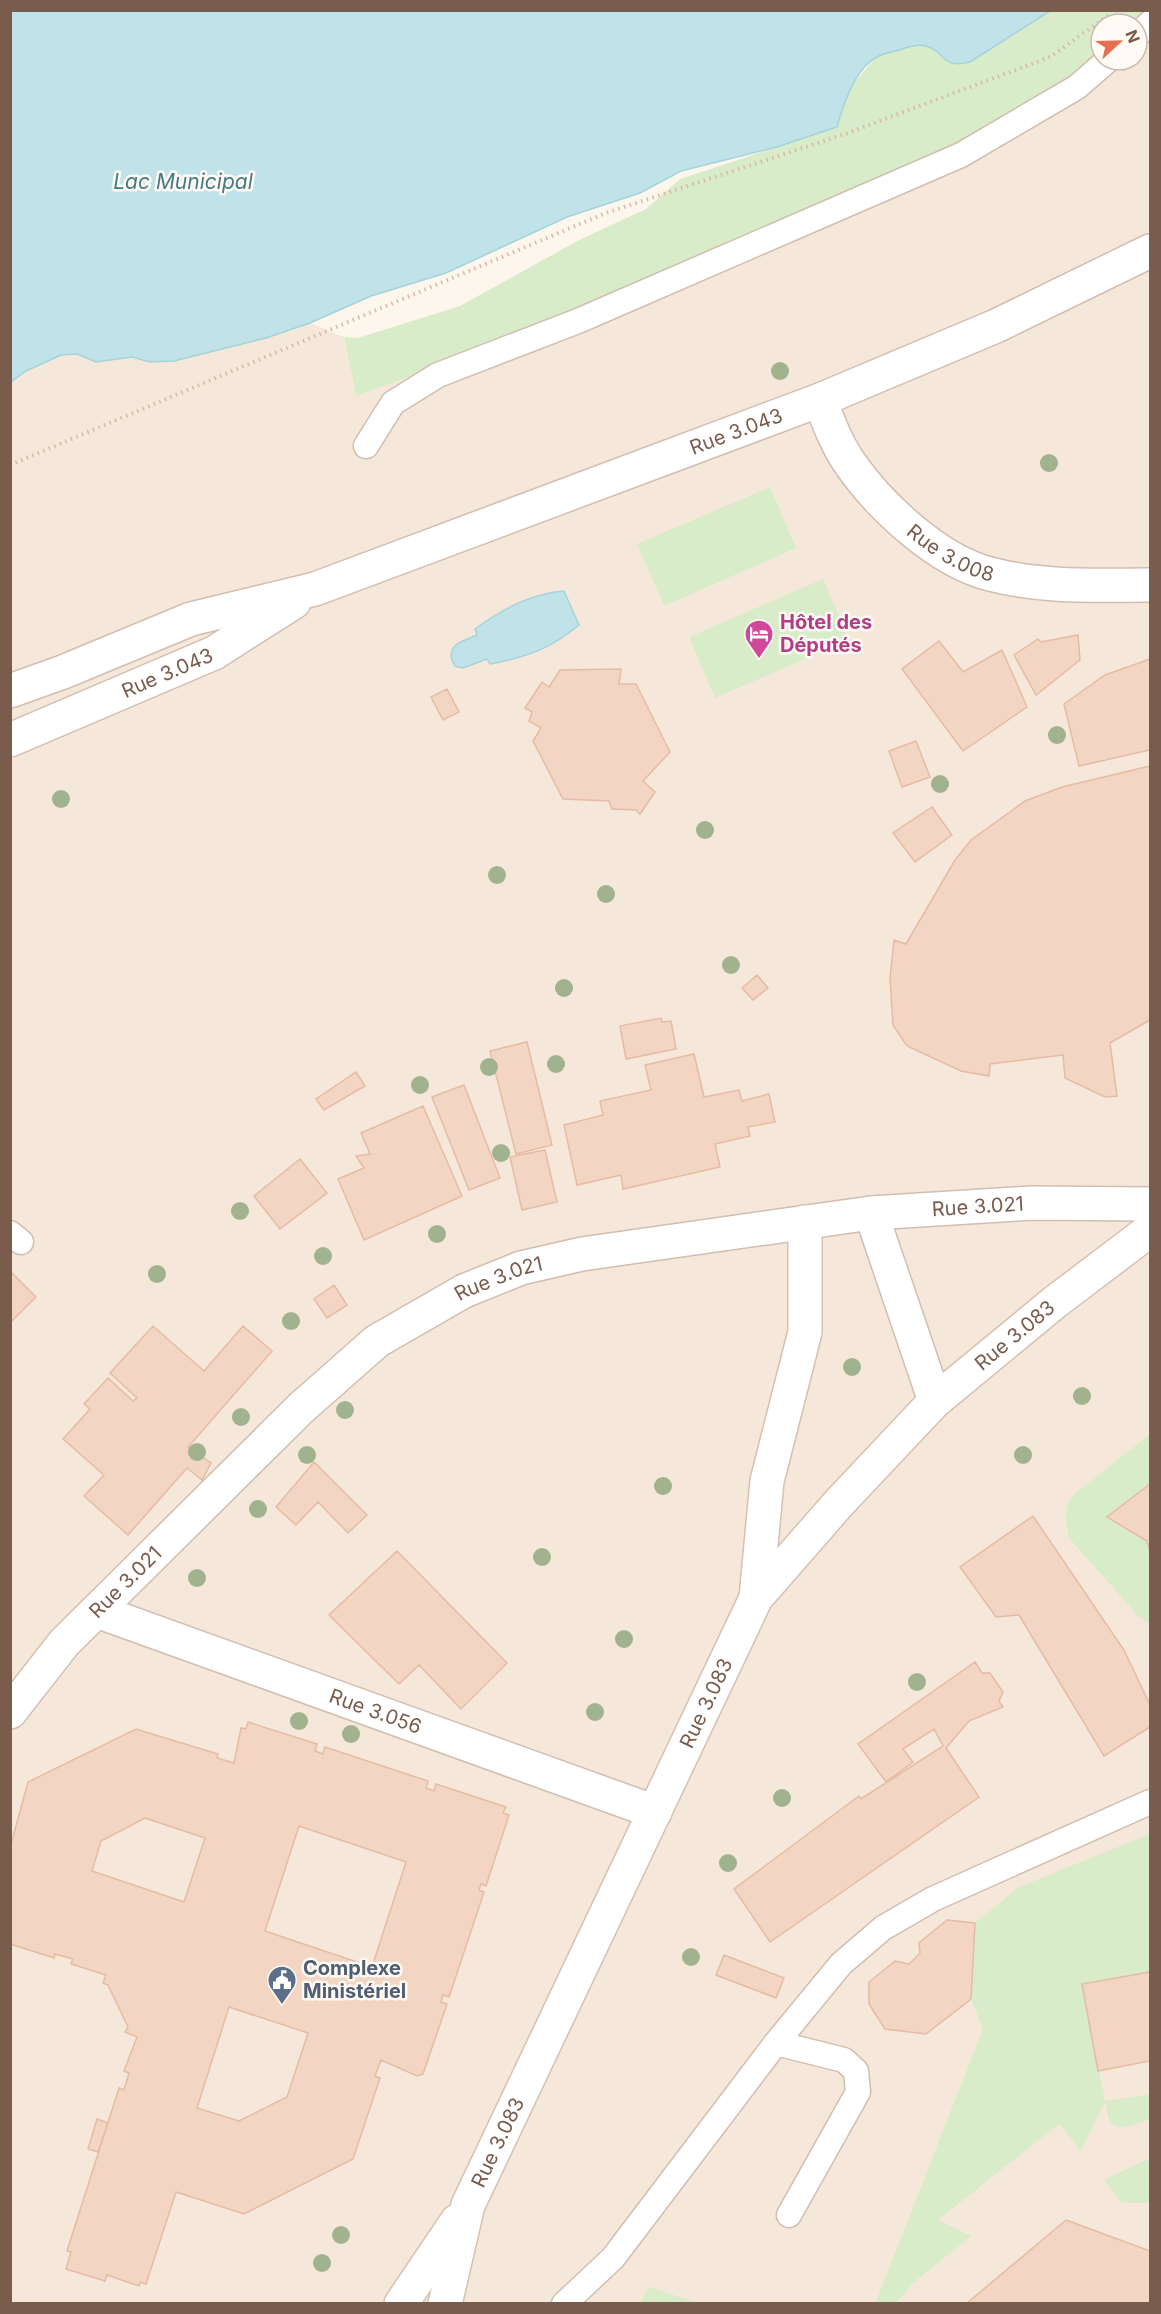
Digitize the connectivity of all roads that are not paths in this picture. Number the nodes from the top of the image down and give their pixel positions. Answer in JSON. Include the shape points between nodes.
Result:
{"nodes":[{"id":1,"x":1094,"y":72,"type":"edge"},
{"id":2,"x":1150,"y":251,"type":"edge"},
{"id":3,"x":820,"y":400,"type":"junction"},
{"id":4,"x":366,"y":446,"type":"dead end"},
{"id":5,"x":1150,"y":585,"type":"edge"},
{"id":6,"x":315,"y":589,"type":"junction"},
{"id":7,"x":10,"y":691,"type":"edge"},
{"id":8,"x":10,"y":740,"type":"edge"},
{"id":9,"x":1150,"y":1204,"type":"edge"},
{"id":10,"x":871,"y":1213,"type":"junction"},
{"id":11,"x":805,"y":1222,"type":"junction"},
{"id":12,"x":1150,"y":1230,"type":"edge"},
{"id":13,"x":935,"y":1401,"type":"junction"},
{"id":14,"x":756,"y":1598,"type":"junction"},
{"id":15,"x":97,"y":1611,"type":"junction"},
{"id":16,"x":10,"y":1712,"type":"edge"},
{"id":17,"x":1150,"y":1802,"type":"edge"},
{"id":18,"x":655,"y":1812,"type":"junction"},
{"id":19,"x":776,"y":2043,"type":"junction"},
{"id":20,"x":468,"y":2205,"type":"junction"},
{"id":21,"x":789,"y":2215,"type":"dead end"},
{"id":22,"x":401,"y":2304,"type":"edge"},
{"id":23,"x":445,"y":2304,"type":"edge"},
{"id":24,"x":564,"y":2304,"type":"edge"}],
"edges":[{"from":1,"to":4,"type":"lane","via":[[1077,87],[961,155],[578,321],[438,375],[393,403]]},
{"from":2,"to":3,"type":"street","name":"Rue 3.043","via":[[996,326]]},
{"from":3,"to":5,"type":"street","name":"Rue 3.008","via":[[848,461],[872,491],[953,560],[990,574],[1046,584]]},
{"from":3,"to":6,"type":"street","name":"Rue 3.043"},
{"from":6,"to":7,"type":"street","name":"Rue 3.043","via":[[191,619]]},
{"from":6,"to":8,"type":"street","name":"Rue 3.043","via":[[214,653]]},
{"from":9,"to":10,"type":"street","name":"Rue 3.021","via":[[1032,1203]]},
{"from":10,"to":11,"type":"street","name":"Rue 3.021"},
{"from":10,"to":13,"type":"street"},
{"from":11,"to":14,"type":"street","via":[[805,1332],[767,1480]]},
{"from":11,"to":15,"type":"street","name":"Rue 3.021","via":[[582,1254],[521,1268],[464,1291],[377,1341],[301,1408]]},
{"from":12,"to":13,"type":"street","name":"Rue 3.083"},
{"from":13,"to":14,"type":"street","name":"Rue 3.083"},
{"from":14,"to":18,"type":"street","name":"Rue 3.083"},
{"from":15,"to":16,"type":"street","name":"Rue 3.021","via":[[64,1643]]},
{"from":15,"to":18,"type":"street","name":"Rue 3.056"},
{"from":17,"to":19,"type":"lane","via":[[933,1899],[883,1928],[841,1964]]},
{"from":18,"to":20,"type":"street","name":"Rue 3.083"},
{"from":19,"to":21,"type":"lane","via":[[844,2060],[856,2072],[858,2092]]},
{"from":19,"to":24,"type":"lane","via":[[613,2258]]},
{"from":20,"to":22,"type":"street"},
{"from":20,"to":23,"type":"street","name":"Rue 3.083"}]}
